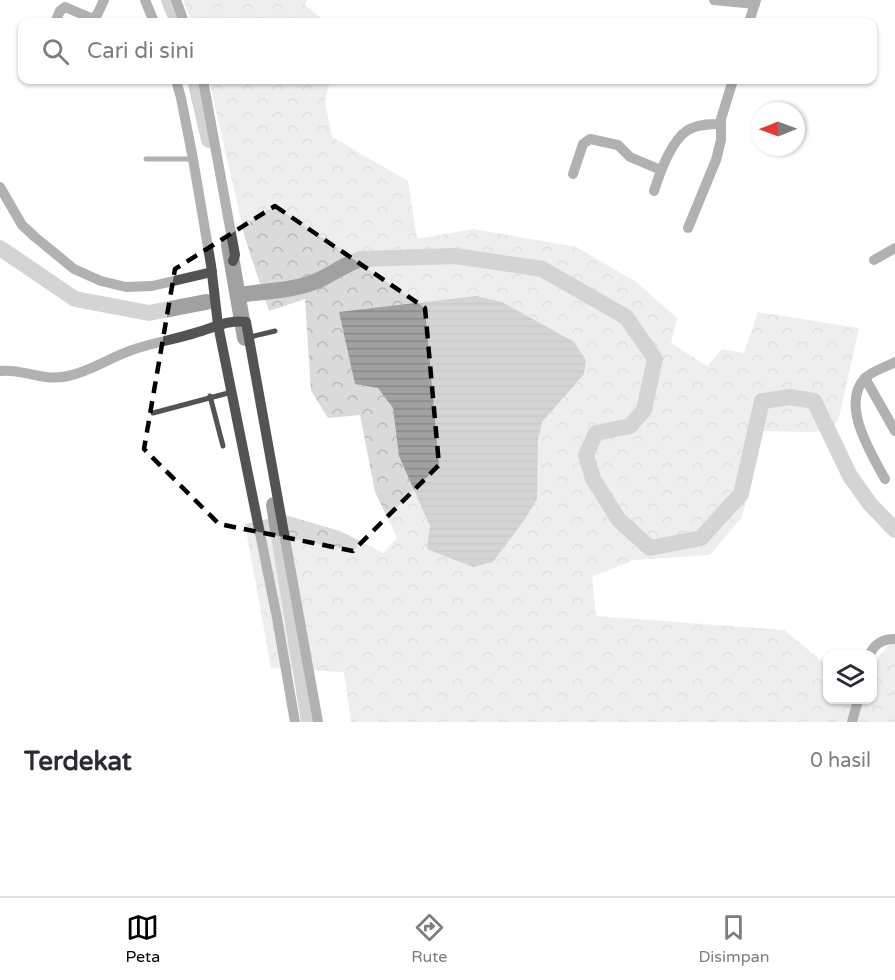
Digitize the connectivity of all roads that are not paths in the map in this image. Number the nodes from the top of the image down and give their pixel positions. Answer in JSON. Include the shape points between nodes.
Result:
{"nodes":[{"id":1,"x":104,"y":0,"type":"edge"},
{"id":2,"x":145,"y":0,"type":"edge"},
{"id":3,"x":176,"y":0,"type":"edge"},
{"id":4,"x":714,"y":0,"type":"edge"},
{"id":5,"x":755,"y":2,"type":"edge"},
{"id":6,"x":57,"y":18,"type":"edge"},
{"id":7,"x":91,"y":18,"type":"edge"},
{"id":8,"x":91,"y":18,"type":"edge"},
{"id":9,"x":152,"y":18,"type":"edge"},
{"id":10,"x":183,"y":18,"type":"edge"},
{"id":11,"x":750,"y":18,"type":"edge"},
{"id":12,"x":177,"y":84,"type":"edge"},
{"id":13,"x":204,"y":84,"type":"edge"},
{"id":14,"x":732,"y":84,"type":"edge"},
{"id":15,"x":721,"y":124,"type":"junction"},
{"id":16,"x":146,"y":159,"type":"dead end"},
{"id":17,"x":193,"y":159,"type":"junction"},
{"id":18,"x":661,"y":170,"type":"junction"},
{"id":19,"x":573,"y":174,"type":"dead end"},
{"id":20,"x":0,"y":187,"type":"edge"},
{"id":21,"x":654,"y":191,"type":"dead end"},
{"id":22,"x":688,"y":228,"type":"dead end"},
{"id":23,"x":895,"y":248,"type":"edge"},
{"id":24,"x":874,"y":260,"type":"dead end"},
{"id":25,"x":233,"y":261,"type":"dead end"},
{"id":26,"x":212,"y":275,"type":"junction"},
{"id":27,"x":220,"y":322,"type":"junction"},
{"id":28,"x":275,"y":331,"type":"dead end"},
{"id":29,"x":250,"y":337,"type":"junction"},
{"id":30,"x":894,"y":364,"type":"edge"},
{"id":31,"x":0,"y":371,"type":"edge"},
{"id":32,"x":866,"y":378,"type":"junction"},
{"id":33,"x":232,"y":392,"type":"junction"},
{"id":34,"x":210,"y":396,"type":"junction"},
{"id":35,"x":153,"y":413,"type":"dead end"},
{"id":36,"x":895,"y":431,"type":"edge"},
{"id":37,"x":223,"y":446,"type":"dead end"},
{"id":38,"x":885,"y":479,"type":"dead end"},
{"id":39,"x":895,"y":639,"type":"edge"},
{"id":40,"x":872,"y":650,"type":"edge"},
{"id":41,"x":857,"y":704,"type":"edge"},
{"id":42,"x":295,"y":722,"type":"edge"},
{"id":43,"x":318,"y":722,"type":"edge"},
{"id":44,"x":852,"y":722,"type":"edge"}],
"edges":[{"from":1,"to":7,"type":"street","via":[[96,17]]},
{"from":2,"to":9,"type":"street"},
{"from":3,"to":10,"type":"street"},
{"from":4,"to":5,"type":"street"},
{"from":5,"to":11,"type":"street"},
{"from":6,"to":8,"type":"street","via":[[65,7]]},
{"from":12,"to":17,"type":"street"},
{"from":13,"to":25,"type":"street"},
{"from":14,"to":15,"type":"street"},
{"from":15,"to":18,"type":"street","via":[[686,131]]},
{"from":15,"to":22,"type":"street","via":[[722,140],[716,160]]},
{"from":16,"to":17,"type":"lane"},
{"from":17,"to":26,"type":"street"},
{"from":18,"to":19,"type":"street","via":[[630,157],[618,145],[590,139],[583,144]]},
{"from":18,"to":21,"type":"street"},
{"from":20,"to":26,"type":"street","via":[[22,225],[74,269],[101,282],[126,287],[152,286]]},
{"from":23,"to":24,"type":"street"},
{"from":26,"to":27,"type":"street"},
{"from":27,"to":29,"type":"street","via":[[244,321]]},
{"from":27,"to":31,"type":"street","via":[[134,349],[68,376],[48,378],[16,370]]},
{"from":27,"to":33,"type":"street"},
{"from":28,"to":29,"type":"lane"},
{"from":29,"to":43,"type":"street"},
{"from":30,"to":32,"type":"street"},
{"from":32,"to":36,"type":"street"},
{"from":32,"to":38,"type":"street","via":[[858,393],[857,417]]},
{"from":33,"to":34,"type":"lane"},
{"from":33,"to":42,"type":"street"},
{"from":34,"to":35,"type":"lane"},
{"from":34,"to":37,"type":"lane"},
{"from":39,"to":40,"type":"street","via":[[879,642]]},
{"from":41,"to":44,"type":"street"}]}
